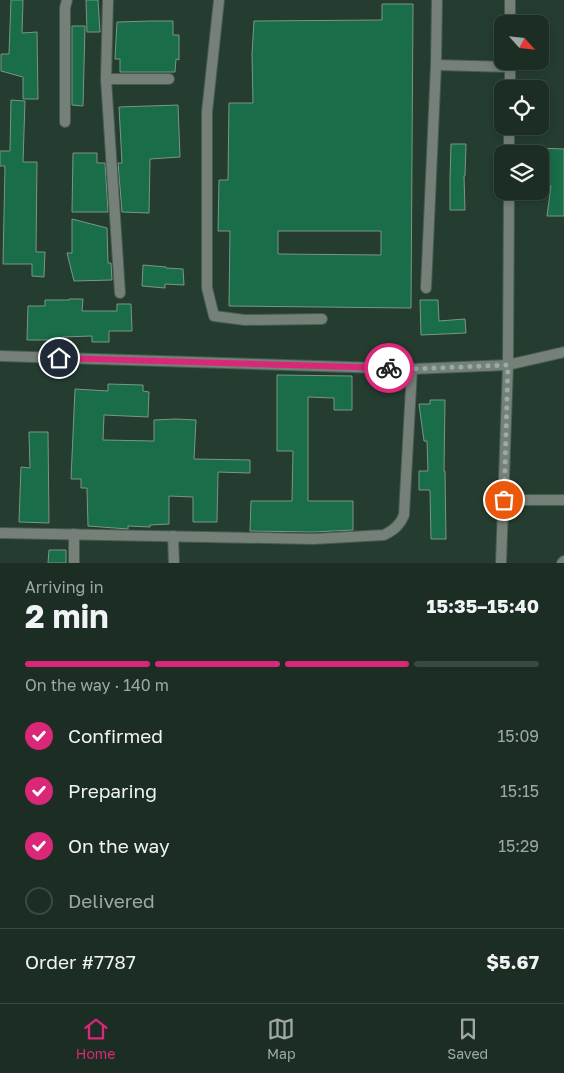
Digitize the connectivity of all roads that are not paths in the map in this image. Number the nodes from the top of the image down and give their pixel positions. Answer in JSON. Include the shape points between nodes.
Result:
{"nodes":[{"id":1,"x":67,"y":0,"type":"edge"},
{"id":2,"x":108,"y":0,"type":"edge"},
{"id":3,"x":220,"y":0,"type":"edge"},
{"id":4,"x":437,"y":0,"type":"edge"},
{"id":5,"x":510,"y":0,"type":"edge"},
{"id":6,"x":510,"y":15,"type":"edge"},
{"id":7,"x":494,"y":64,"type":"edge"},
{"id":8,"x":436,"y":65,"type":"junction"},
{"id":9,"x":169,"y":79,"type":"dead end"},
{"id":10,"x":106,"y":80,"type":"junction"},
{"id":11,"x":65,"y":122,"type":"dead end"},
{"id":12,"x":509,"y":200,"type":"edge"},
{"id":13,"x":426,"y":288,"type":"dead end"},
{"id":14,"x":120,"y":292,"type":"dead end"},
{"id":15,"x":322,"y":319,"type":"dead end"},
{"id":16,"x":564,"y":352,"type":"edge"},
{"id":17,"x":0,"y":356,"type":"edge"},
{"id":18,"x":508,"y":365,"type":"junction"},
{"id":19,"x":412,"y":369,"type":"junction"},
{"id":20,"x":504,"y":500,"type":"junction"},
{"id":21,"x":564,"y":500,"type":"edge"},
{"id":22,"x":0,"y":533,"type":"edge"},
{"id":23,"x":74,"y":534,"type":"junction"},
{"id":24,"x":173,"y":536,"type":"junction"},
{"id":25,"x":74,"y":563,"type":"edge"},
{"id":26,"x":174,"y":563,"type":"edge"},
{"id":27,"x":501,"y":563,"type":"edge"}],
"edges":[{"from":1,"to":11,"type":"street"},
{"from":2,"to":10,"type":"street"},
{"from":3,"to":15,"type":"street","via":[[207,112],[207,288],[214,316],[245,320]]},
{"from":4,"to":8,"type":"street"},
{"from":5,"to":6,"type":"street"},
{"from":7,"to":8,"type":"street"},
{"from":8,"to":13,"type":"street"},
{"from":9,"to":10,"type":"street"},
{"from":10,"to":14,"type":"street"},
{"from":12,"to":18,"type":"street"},
{"from":16,"to":18,"type":"street"},
{"from":17,"to":19,"type":"street"},
{"from":18,"to":19,"type":"street"},
{"from":18,"to":20,"type":"street"},
{"from":19,"to":24,"type":"street","via":[[404,515],[395,530],[384,535],[313,539]]},
{"from":20,"to":21,"type":"street"},
{"from":20,"to":27,"type":"street"},
{"from":22,"to":23,"type":"street"},
{"from":23,"to":24,"type":"street"},
{"from":23,"to":25,"type":"street"},
{"from":24,"to":26,"type":"street"}]}
